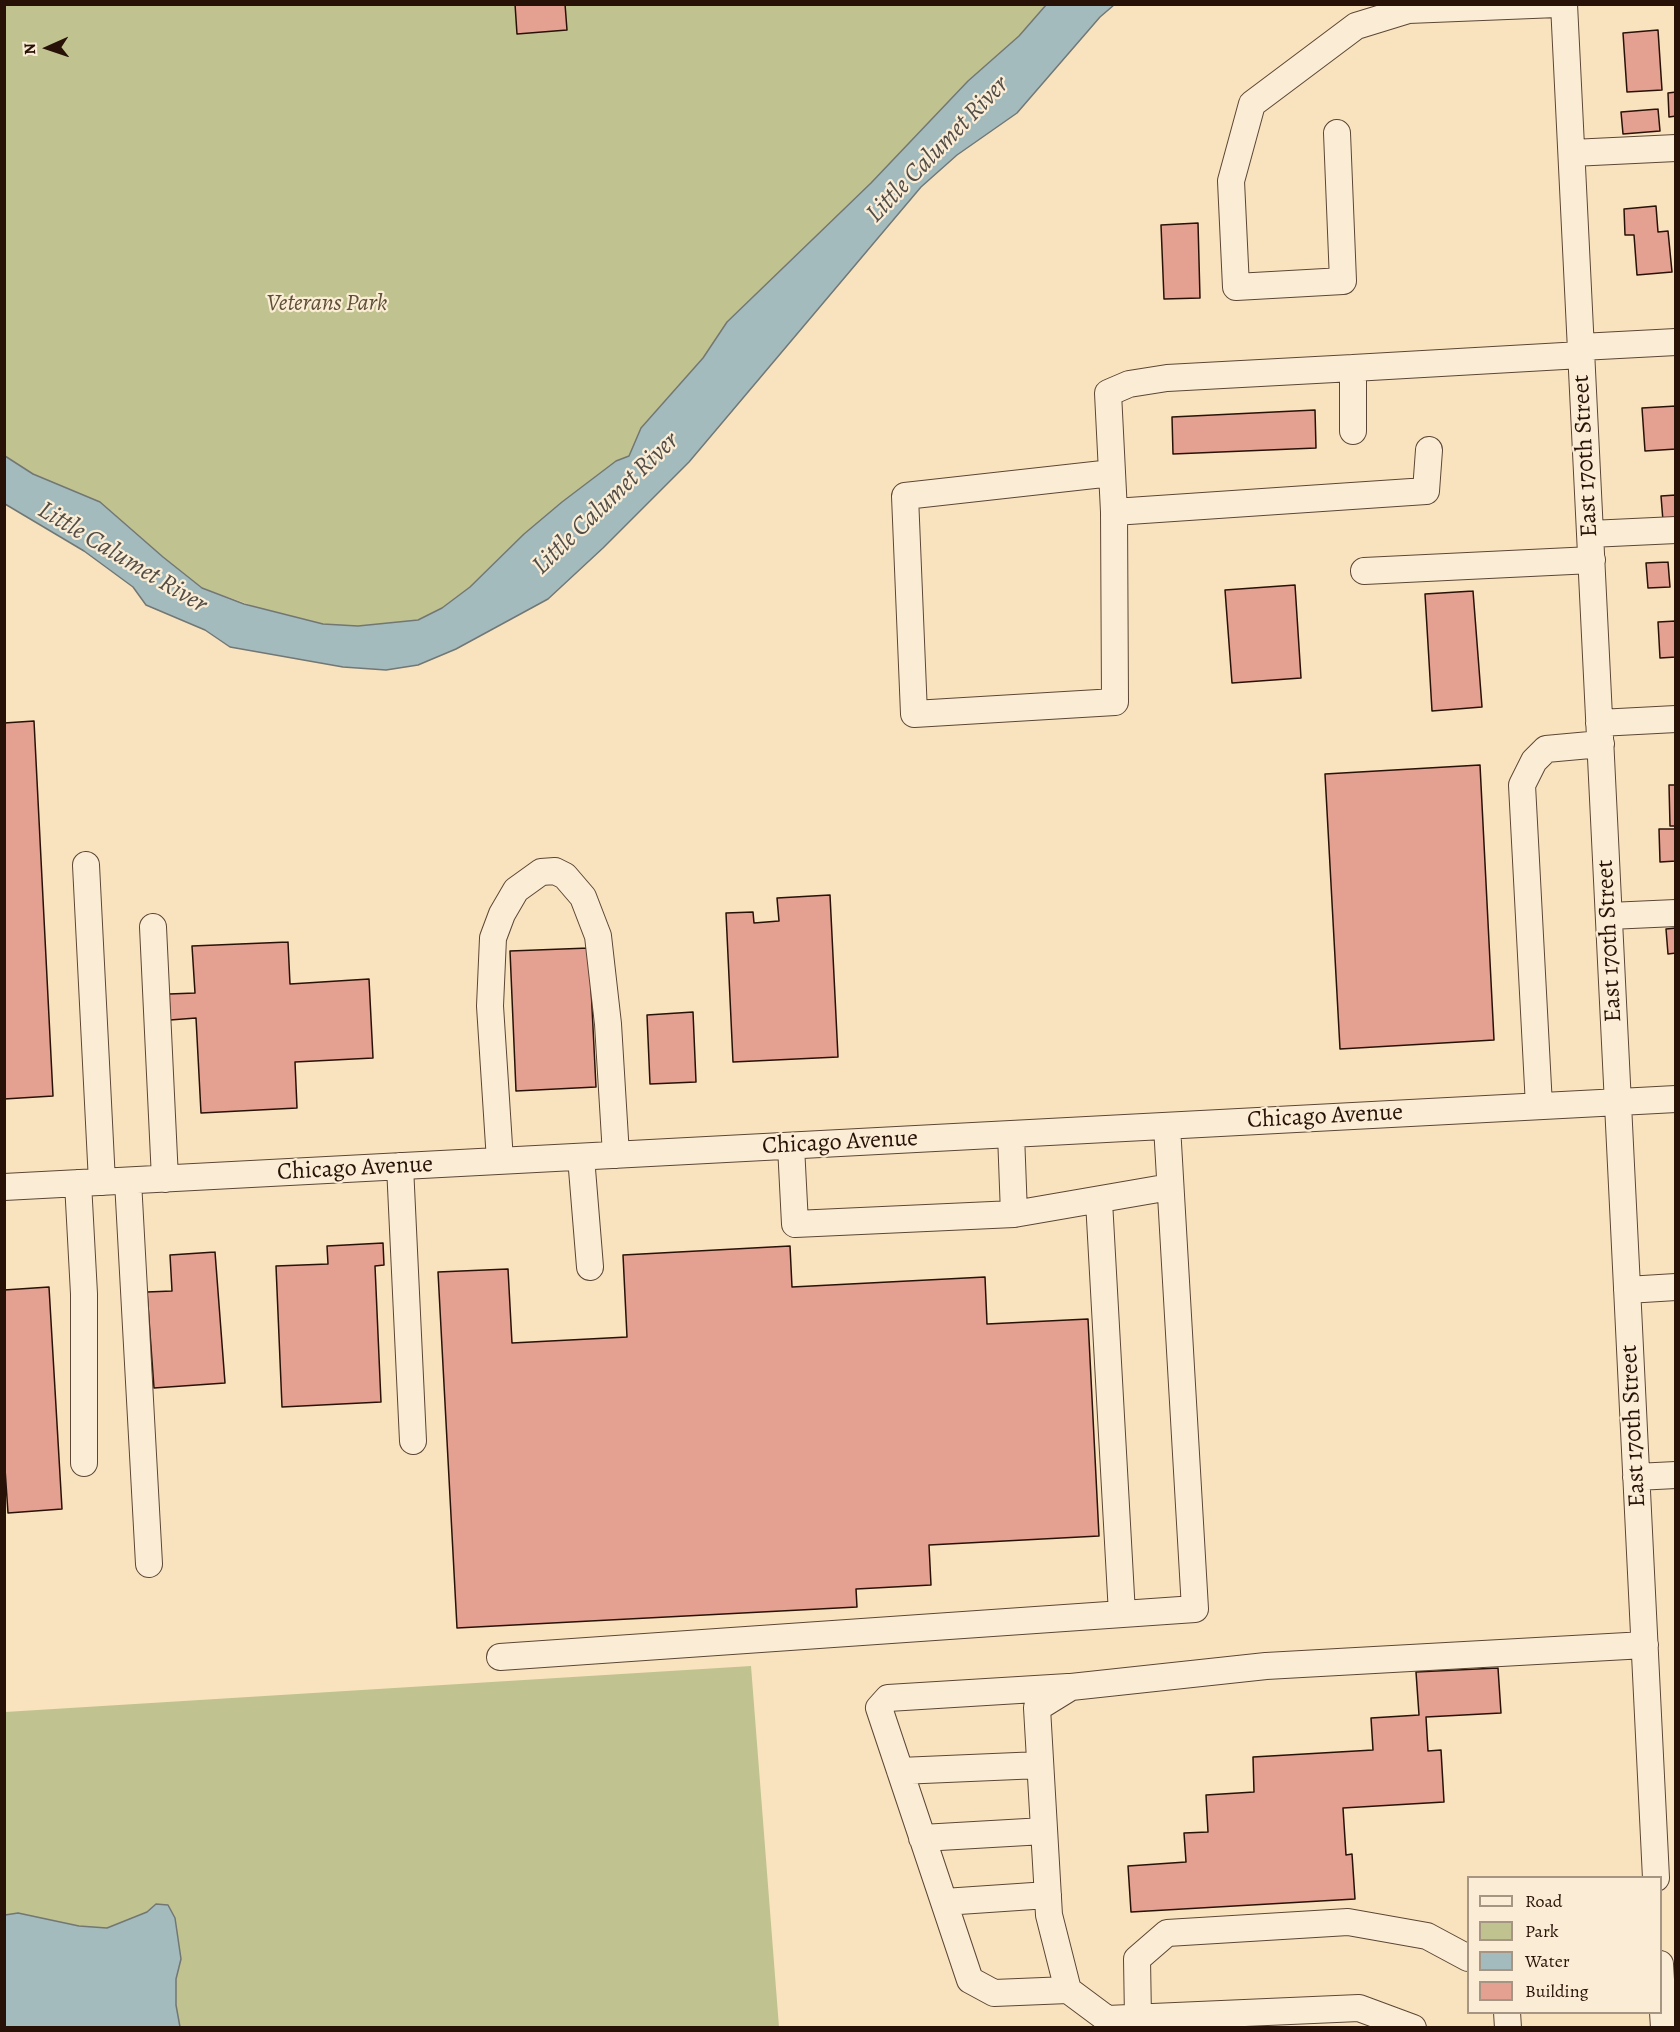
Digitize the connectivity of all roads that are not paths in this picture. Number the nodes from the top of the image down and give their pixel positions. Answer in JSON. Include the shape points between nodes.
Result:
{"nodes":[{"id":1,"x":1557,"y":4,"type":"edge"},
{"id":2,"x":1564,"y":4,"type":"edge"},
{"id":3,"x":1337,"y":133,"type":"dead end"},
{"id":4,"x":1676,"y":148,"type":"edge"},
{"id":5,"x":1572,"y":153,"type":"junction"},
{"id":6,"x":1676,"y":342,"type":"edge"},
{"id":7,"x":1581,"y":351,"type":"junction"},
{"id":8,"x":1353,"y":368,"type":"junction"},
{"id":9,"x":1353,"y":431,"type":"dead end"},
{"id":10,"x":1429,"y":450,"type":"dead end"},
{"id":11,"x":1112,"y":473,"type":"junction"},
{"id":12,"x":1114,"y":512,"type":"junction"},
{"id":13,"x":1676,"y":530,"type":"edge"},
{"id":14,"x":1590,"y":534,"type":"junction"},
{"id":15,"x":1592,"y":560,"type":"junction"},
{"id":16,"x":1364,"y":571,"type":"dead end"},
{"id":17,"x":1676,"y":718,"type":"edge"},
{"id":18,"x":1600,"y":734,"type":"junction"},
{"id":19,"x":86,"y":865,"type":"dead end"},
{"id":20,"x":1676,"y":912,"type":"edge"},
{"id":21,"x":1609,"y":916,"type":"junction"},
{"id":22,"x":153,"y":927,"type":"dead end"},
{"id":23,"x":1676,"y":1099,"type":"edge"},
{"id":24,"x":1618,"y":1102,"type":"junction"},
{"id":25,"x":1539,"y":1106,"type":"junction"},
{"id":26,"x":1167,"y":1126,"type":"junction"},
{"id":27,"x":1011,"y":1134,"type":"junction"},
{"id":28,"x":791,"y":1146,"type":"junction"},
{"id":29,"x":616,"y":1155,"type":"junction"},
{"id":30,"x":580,"y":1157,"type":"junction"},
{"id":31,"x":500,"y":1161,"type":"junction"},
{"id":32,"x":400,"y":1166,"type":"junction"},
{"id":33,"x":165,"y":1179,"type":"junction"},
{"id":34,"x":128,"y":1181,"type":"junction"},
{"id":35,"x":90,"y":1183,"type":"junction"},
{"id":36,"x":4,"y":1187,"type":"edge"},
{"id":37,"x":1170,"y":1187,"type":"junction"},
{"id":38,"x":1099,"y":1201,"type":"junction"},
{"id":39,"x":1014,"y":1214,"type":"junction"},
{"id":40,"x":590,"y":1267,"type":"dead end"},
{"id":41,"x":1676,"y":1287,"type":"edge"},
{"id":42,"x":1628,"y":1290,"type":"junction"},
{"id":43,"x":413,"y":1441,"type":"dead end"},
{"id":44,"x":84,"y":1463,"type":"dead end"},
{"id":45,"x":1676,"y":1474,"type":"edge"},
{"id":46,"x":1636,"y":1477,"type":"junction"},
{"id":47,"x":149,"y":1564,"type":"dead end"},
{"id":48,"x":1122,"y":1614,"type":"junction"},
{"id":49,"x":1645,"y":1645,"type":"junction"},
{"id":50,"x":500,"y":1657,"type":"dead end"},
{"id":51,"x":1071,"y":1687,"type":"junction"},
{"id":52,"x":1040,"y":1765,"type":"junction"},
{"id":53,"x":900,"y":1771,"type":"junction"},
{"id":54,"x":1044,"y":1831,"type":"junction"},
{"id":55,"x":922,"y":1838,"type":"junction"},
{"id":56,"x":1665,"y":1848,"type":"edge"},
{"id":57,"x":1657,"y":1876,"type":"edge"},
{"id":58,"x":1048,"y":1895,"type":"junction"},
{"id":59,"x":944,"y":1902,"type":"junction"},
{"id":60,"x":1467,"y":1957,"type":"edge"},
{"id":61,"x":1068,"y":1990,"type":"junction"},
{"id":62,"x":1662,"y":1996,"type":"edge"},
{"id":63,"x":1138,"y":2018,"type":"junction"},
{"id":64,"x":1413,"y":2028,"type":"edge"},
{"id":65,"x":1664,"y":2028,"type":"edge"}],
"edges":[{"from":1,"to":3,"type":"street","via":[[1408,10],[1356,26],[1252,104],[1231,181],[1236,287],[1343,281]]},
{"from":2,"to":5,"type":"street","name":"East 170th Street"},
{"from":4,"to":5,"type":"street"},
{"from":5,"to":7,"type":"street","name":"East 170th Street"},
{"from":6,"to":7,"type":"street"},
{"from":7,"to":8,"type":"street"},
{"from":7,"to":14,"type":"street","name":"East 170th Street"},
{"from":8,"to":9,"type":"street"},
{"from":8,"to":11,"type":"street","via":[[1167,378],[1129,384],[1108,393]]},
{"from":10,"to":12,"type":"street","via":[[1426,491]]},
{"from":11,"to":12,"type":"street"},
{"from":11,"to":12,"type":"street","via":[[905,496],[914,714],[1115,702]]},
{"from":13,"to":14,"type":"street"},
{"from":14,"to":15,"type":"street","name":"East 170th Street"},
{"from":15,"to":16,"type":"street"},
{"from":15,"to":18,"type":"street","name":"East 170th Street"},
{"from":17,"to":18,"type":"street"},
{"from":18,"to":21,"type":"street","name":"East 170th Street"},
{"from":18,"to":25,"type":"street","via":[[1546,749],[1534,761],[1522,785]]},
{"from":19,"to":35,"type":"street"},
{"from":20,"to":21,"type":"street"},
{"from":21,"to":24,"type":"street","name":"East 170th Street"},
{"from":22,"to":33,"type":"street"},
{"from":23,"to":24,"type":"street","name":"Chicago Avenue"},
{"from":24,"to":25,"type":"street","name":"Chicago Avenue"},
{"from":24,"to":42,"type":"street","name":"East 170th Street"},
{"from":25,"to":26,"type":"street","name":"Chicago Avenue"},
{"from":26,"to":27,"type":"street","name":"Chicago Avenue"},
{"from":26,"to":37,"type":"street"},
{"from":27,"to":28,"type":"street","name":"Chicago Avenue"},
{"from":27,"to":39,"type":"street"},
{"from":28,"to":29,"type":"street","name":"Chicago Avenue"},
{"from":28,"to":39,"type":"street","via":[[795,1224]]},
{"from":29,"to":30,"type":"street","name":"Chicago Avenue"},
{"from":29,"to":31,"type":"street","via":[[598,936],[583,897],[565,876],[555,871],[541,872],[516,890],[493,938],[490,1006]]},
{"from":30,"to":31,"type":"street","name":"Chicago Avenue"},
{"from":30,"to":40,"type":"street"},
{"from":31,"to":32,"type":"street","name":"Chicago Avenue"},
{"from":32,"to":33,"type":"street","name":"Chicago Avenue"},
{"from":32,"to":43,"type":"street"},
{"from":33,"to":34,"type":"street","name":"Chicago Avenue"},
{"from":34,"to":35,"type":"street","name":"Chicago Avenue"},
{"from":34,"to":47,"type":"street"},
{"from":35,"to":36,"type":"street","name":"Chicago Avenue"},
{"from":35,"to":44,"type":"street","via":[[84,1294]]},
{"from":37,"to":38,"type":"street"},
{"from":37,"to":48,"type":"street","via":[[1195,1609]]},
{"from":38,"to":39,"type":"street"},
{"from":38,"to":48,"type":"street"},
{"from":41,"to":42,"type":"street"},
{"from":42,"to":46,"type":"street","name":"East 170th Street"},
{"from":45,"to":46,"type":"street"},
{"from":46,"to":49,"type":"street","name":"East 170th Street"},
{"from":48,"to":50,"type":"street"},
{"from":49,"to":51,"type":"street","via":[[1266,1666]]},
{"from":49,"to":56,"type":"street","name":"East 170th Street"},
{"from":51,"to":52,"type":"street","via":[[1037,1708]]},
{"from":51,"to":53,"type":"street","via":[[888,1698],[879,1708]]},
{"from":52,"to":53,"type":"street"},
{"from":52,"to":54,"type":"street"},
{"from":53,"to":55,"type":"street"},
{"from":54,"to":55,"type":"street"},
{"from":54,"to":58,"type":"street"},
{"from":55,"to":59,"type":"street"},
{"from":56,"to":57,"type":"street","name":"East 170th Street"},
{"from":58,"to":59,"type":"street"},
{"from":58,"to":61,"type":"street","via":[[1049,1915]]},
{"from":59,"to":61,"type":"street","via":[[970,1980],[994,1993]]},
{"from":60,"to":63,"type":"street","via":[[1427,1936],[1348,1922],[1167,1933],[1137,1959]]},
{"from":61,"to":63,"type":"street","via":[[1107,2019]]},
{"from":62,"to":65,"type":"street"},
{"from":63,"to":64,"type":"street","via":[[1359,2008]]}]}
